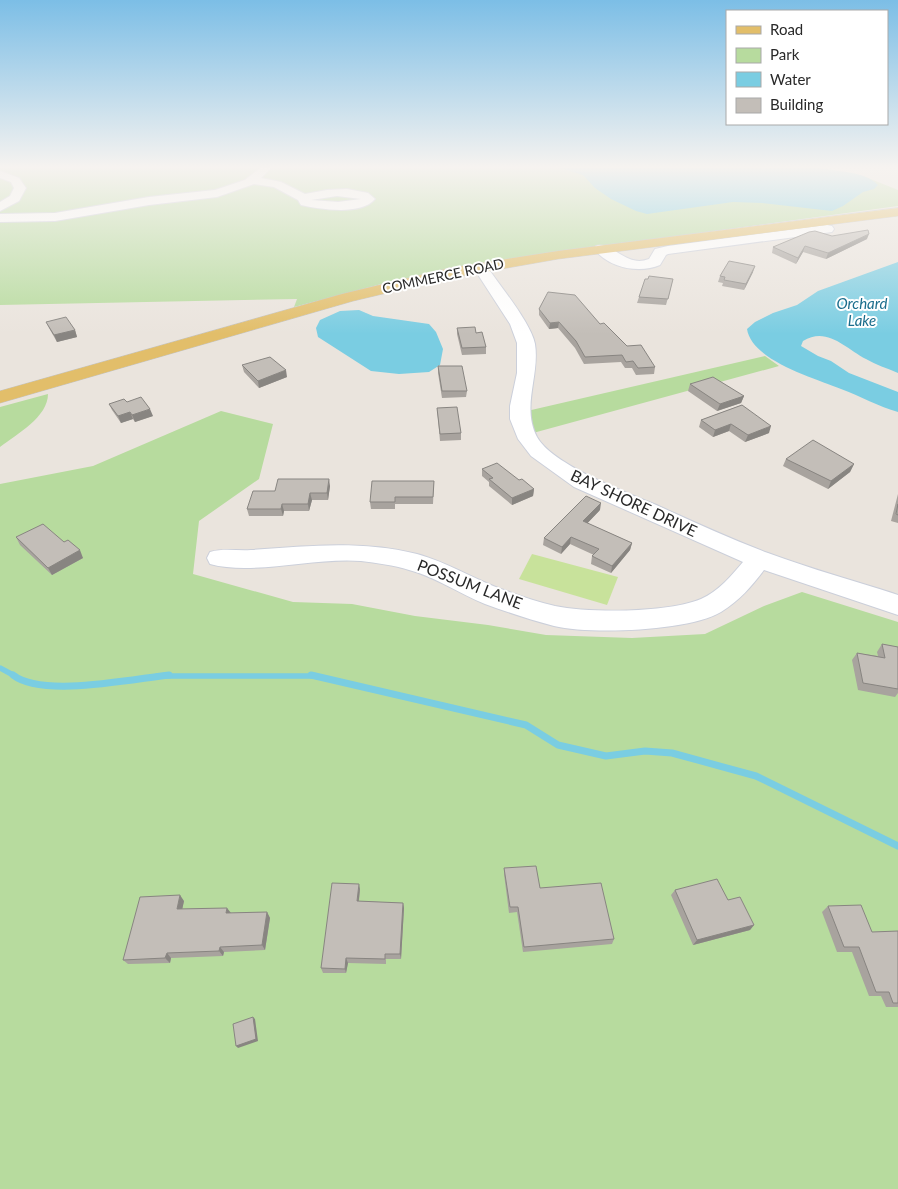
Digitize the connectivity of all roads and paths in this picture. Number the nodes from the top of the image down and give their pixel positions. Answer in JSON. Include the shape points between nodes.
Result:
{"nodes":[{"id":1,"x":822,"y":223,"type":"edge"},
{"id":2,"x":827,"y":229,"type":"dead end"},
{"id":3,"x":605,"y":249,"type":"junction"},
{"id":4,"x":480,"y":267,"type":"junction"},
{"id":5,"x":0,"y":397,"type":"edge"},
{"id":6,"x":219,"y":558,"type":"dead end"},
{"id":7,"x":759,"y":559,"type":"junction"},
{"id":8,"x":898,"y":605,"type":"edge"}],
"edges":[{"from":1,"to":3,"type":"main road","name":"COMMERCE ROAD"},
{"from":2,"to":3,"type":"street","via":[[668,250],[660,252],[655,262],[646,266],[620,261]]},
{"from":3,"to":4,"type":"main road","name":"COMMERCE ROAD"},
{"from":4,"to":5,"type":"main road","name":"COMMERCE ROAD","via":[[348,297]]},
{"from":4,"to":7,"type":"street","name":"BAY SHORE DRIVE","via":[[518,324],[526,343],[520,419],[528,439],[538,452],[582,482]]},
{"from":6,"to":7,"type":"street","name":"POSSUM LANE","via":[[361,553],[415,562],[494,597],[555,616],[636,620],[679,615],[710,606],[735,589]]},
{"from":7,"to":8,"type":"street","name":"BAY SHORE DRIVE"}]}
